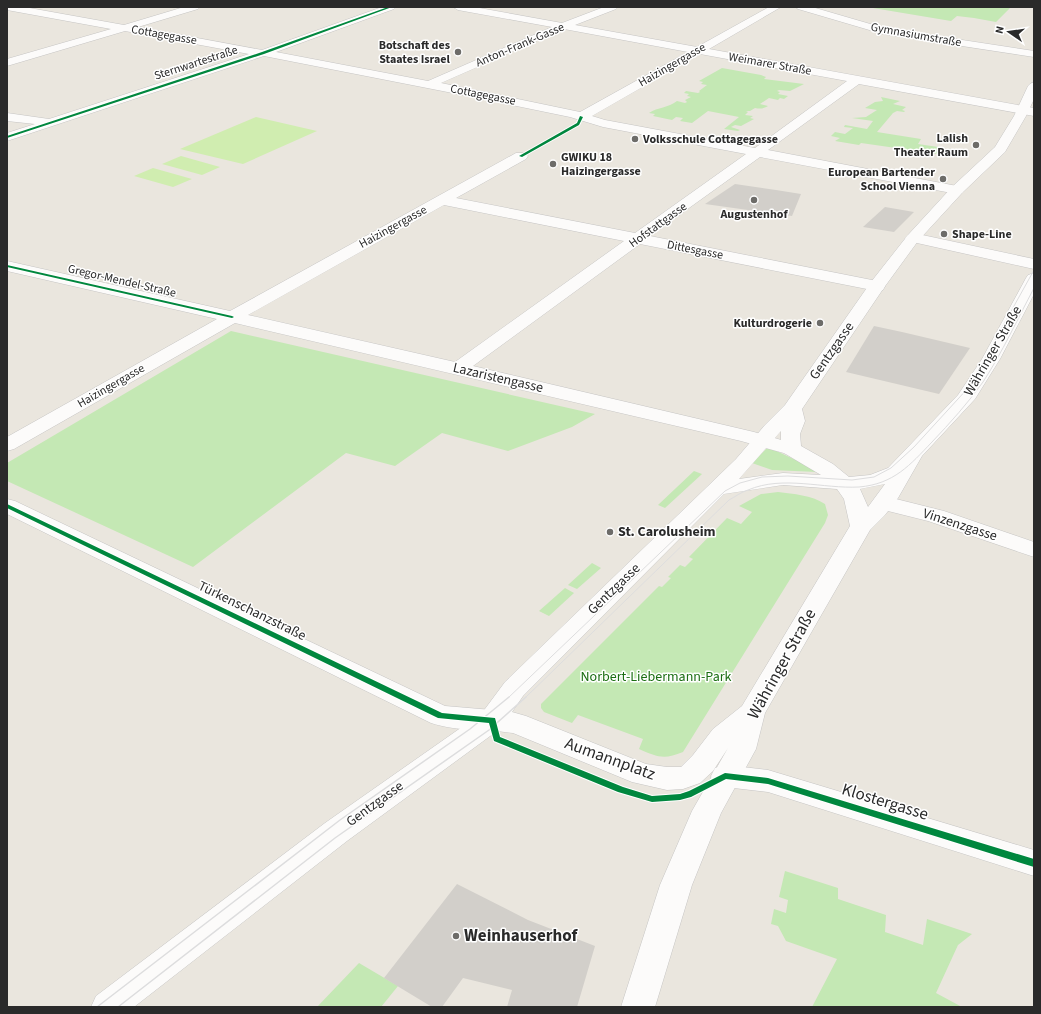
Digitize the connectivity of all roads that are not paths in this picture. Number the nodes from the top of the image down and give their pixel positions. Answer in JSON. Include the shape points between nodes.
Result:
{"nodes":[{"id":1,"x":7,"y":7,"type":"edge"},
{"id":2,"x":195,"y":7,"type":"edge"},
{"id":3,"x":391,"y":7,"type":"edge"},
{"id":4,"x":458,"y":7,"type":"edge"},
{"id":5,"x":613,"y":7,"type":"edge"},
{"id":6,"x":776,"y":7,"type":"edge"},
{"id":7,"x":801,"y":7,"type":"edge"},
{"id":8,"x":563,"y":26,"type":"junction"},
{"id":9,"x":125,"y":28,"type":"junction"},
{"id":10,"x":697,"y":51,"type":"junction"},
{"id":11,"x":263,"y":52,"type":"junction"},
{"id":12,"x":1034,"y":54,"type":"edge"},
{"id":13,"x":7,"y":64,"type":"edge"},
{"id":14,"x":857,"y":80,"type":"junction"},
{"id":15,"x":428,"y":85,"type":"junction"},
{"id":16,"x":1034,"y":86,"type":"edge"},
{"id":17,"x":1028,"y":112,"type":"edge"},
{"id":18,"x":581,"y":117,"type":"junction"},
{"id":19,"x":7,"y":118,"type":"edge"},
{"id":20,"x":53,"y":122,"type":"junction"},
{"id":21,"x":7,"y":137,"type":"edge"},
{"id":22,"x":757,"y":152,"type":"junction"},
{"id":23,"x":521,"y":156,"type":"dead end"},
{"id":24,"x":957,"y":190,"type":"junction"},
{"id":25,"x":443,"y":200,"type":"junction"},
{"id":26,"x":914,"y":238,"type":"junction"},
{"id":27,"x":640,"y":239,"type":"junction"},
{"id":28,"x":1034,"y":264,"type":"edge"},
{"id":29,"x":7,"y":266,"type":"edge"},
{"id":30,"x":1034,"y":278,"type":"edge"},
{"id":31,"x":877,"y":286,"type":"junction"},
{"id":32,"x":232,"y":317,"type":"junction"},
{"id":33,"x":458,"y":368,"type":"junction"},
{"id":34,"x":792,"y":409,"type":"junction"},
{"id":35,"x":763,"y":440,"type":"junction"},
{"id":36,"x":7,"y":445,"type":"edge"},
{"id":37,"x":791,"y":449,"type":"junction"},
{"id":38,"x":912,"y":455,"type":"junction"},
{"id":39,"x":843,"y":483,"type":"junction"},
{"id":40,"x":716,"y":489,"type":"junction"},
{"id":41,"x":884,"y":503,"type":"junction"},
{"id":42,"x":7,"y":506,"type":"edge"},
{"id":43,"x":861,"y":526,"type":"junction"},
{"id":44,"x":1034,"y":550,"type":"edge"},
{"id":45,"x":752,"y":713,"type":"junction"},
{"id":46,"x":492,"y":720,"type":"junction"},
{"id":47,"x":725,"y":776,"type":"junction"},
{"id":48,"x":1034,"y":863,"type":"edge"},
{"id":49,"x":108,"y":1007,"type":"edge"},
{"id":50,"x":638,"y":1007,"type":"edge"}],
"edges":[{"from":1,"to":9,"type":"street","name":"Cottagegasse"},
{"from":2,"to":9,"type":"street"},
{"from":3,"to":11,"type":"street","name":"Sternwartestraße"},
{"from":4,"to":8,"type":"street","name":"Weimarer Straße"},
{"from":5,"to":8,"type":"street","name":"Anton-Frank-Gasse"},
{"from":6,"to":10,"type":"street","name":"Haizingergasse"},
{"from":7,"to":12,"type":"street","name":"Gymnasiumstraße","via":[[894,33]]},
{"from":8,"to":10,"type":"street","name":"Weimarer Straße"},
{"from":8,"to":15,"type":"street","name":"Anton-Frank-Gasse"},
{"from":9,"to":11,"type":"street","name":"Cottagegasse"},
{"from":9,"to":13,"type":"street"},
{"from":10,"to":14,"type":"street","name":"Weimarer Straße"},
{"from":10,"to":18,"type":"street","name":"Haizingergasse"},
{"from":11,"to":15,"type":"street","name":"Cottagegasse"},
{"from":11,"to":20,"type":"street","name":"Sternwartestraße"},
{"from":14,"to":17,"type":"street","name":"Weimarer Straße"},
{"from":14,"to":22,"type":"street","name":"Hofstattgasse"},
{"from":15,"to":18,"type":"street","name":"Cottagegasse"},
{"from":16,"to":17,"type":"street","name":"Gentzgasse"},
{"from":17,"to":24,"type":"street","name":"Gentzgasse","via":[[1000,149]]},
{"from":18,"to":22,"type":"street","name":"Cottagegasse"},
{"from":19,"to":20,"type":"street"},
{"from":20,"to":21,"type":"street","name":"Sternwartestraße"},
{"from":22,"to":24,"type":"street","name":"Cottagegasse"},
{"from":22,"to":27,"type":"street","name":"Hofstattgasse"},
{"from":23,"to":25,"type":"street","name":"Haizingergasse"},
{"from":24,"to":26,"type":"street","name":"Gentzgasse"},
{"from":25,"to":27,"type":"street","name":"Dittesgasse"},
{"from":25,"to":32,"type":"street","name":"Haizingergasse"},
{"from":26,"to":28,"type":"street"},
{"from":26,"to":31,"type":"street","name":"Gentzgasse"},
{"from":27,"to":31,"type":"street","name":"Dittesgasse"},
{"from":27,"to":33,"type":"street","name":"Hofstattgasse"},
{"from":29,"to":32,"type":"street","name":"Gregor-Mendel-Straße"},
{"from":30,"to":38,"type":"street","name":"Währinger Straße","via":[[980,379],[965,399]]},
{"from":31,"to":34,"type":"street","name":"Gentzgasse"},
{"from":32,"to":33,"type":"street","name":"Lazaristengasse"},
{"from":32,"to":36,"type":"street","name":"Haizingergasse"},
{"from":33,"to":35,"type":"street","name":"Lazaristengasse"},
{"from":34,"to":35,"type":"street","name":"Gentzgasse"},
{"from":34,"to":37,"type":"street","via":[[795,421],[790,434]]},
{"from":35,"to":37,"type":"street"},
{"from":35,"to":40,"type":"street","name":"Gentzgasse"},
{"from":37,"to":39,"type":"street"},
{"from":38,"to":39,"type":"street","name":"Währinger Straße","via":[[886,477],[869,482]]},
{"from":38,"to":41,"type":"street","name":"Währinger Straße"},
{"from":39,"to":40,"type":"street","via":[[783,479]]},
{"from":39,"to":43,"type":"street","via":[[852,495]]},
{"from":40,"to":46,"type":"street","name":"Gentzgasse","via":[[514,688]]},
{"from":41,"to":43,"type":"street","name":"Währinger Straße"},
{"from":41,"to":44,"type":"street","name":"Vinzenzgasse","via":[[936,516]]},
{"from":42,"to":46,"type":"street","name":"Türkenschanzstraße","via":[[441,716]]},
{"from":43,"to":45,"type":"street","name":"Währinger Straße"},
{"from":45,"to":46,"type":"street","name":"Aumannplatz","via":[[719,739],[702,765],[690,776],[675,780],[642,774],[516,723]]},
{"from":45,"to":47,"type":"street","name":"Währinger Straße","via":[[742,749]]},
{"from":46,"to":49,"type":"street","name":"Gentzgasse","via":[[336,832]]},
{"from":47,"to":48,"type":"street","name":"Klostergasse","via":[[768,781]]},
{"from":47,"to":50,"type":"street","name":"Währinger Straße","via":[[707,810],[676,885]]}]}
